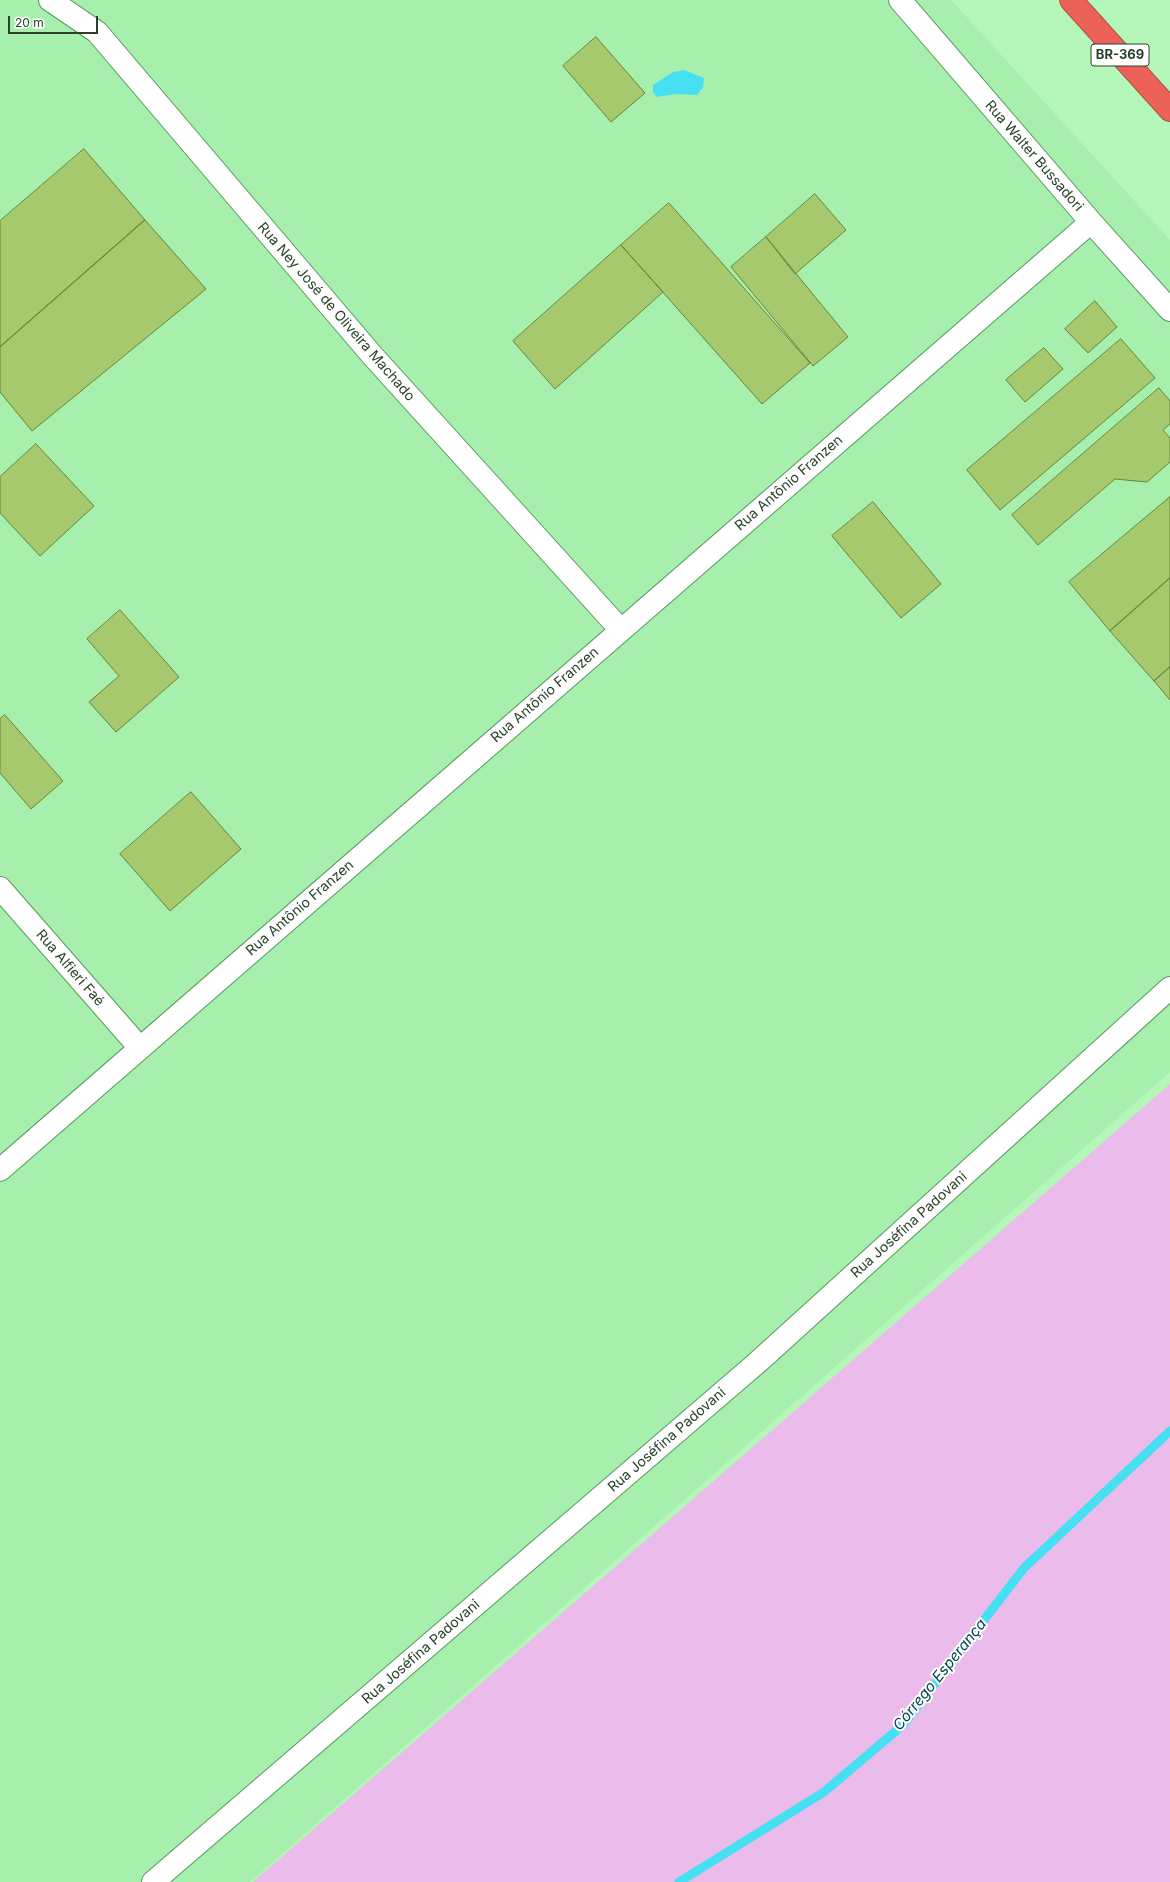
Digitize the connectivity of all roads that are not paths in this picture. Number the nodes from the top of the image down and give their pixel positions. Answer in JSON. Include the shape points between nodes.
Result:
{"nodes":[{"id":1,"x":50,"y":0,"type":"edge"},
{"id":2,"x":900,"y":0,"type":"edge"},
{"id":3,"x":1071,"y":0,"type":"edge"},
{"id":4,"x":1170,"y":110,"type":"edge"},
{"id":5,"x":1091,"y":222,"type":"junction"},
{"id":6,"x":1170,"y":310,"type":"edge"},
{"id":7,"x":620,"y":629,"type":"junction"},
{"id":8,"x":0,"y":888,"type":"edge"},
{"id":9,"x":1170,"y":988,"type":"edge"},
{"id":10,"x":140,"y":1048,"type":"junction"},
{"id":11,"x":0,"y":1170,"type":"edge"},
{"id":12,"x":154,"y":1882,"type":"edge"}],
"edges":[{"from":1,"to":7,"type":"street","name":"Rua Ney José de Oliveira Machado","via":[[97,32],[371,354]]},
{"from":2,"to":5,"type":"street","name":"Rua Walter Bussadori"},
{"from":3,"to":4,"type":"highway","number":"BR-369"},
{"from":5,"to":6,"type":"street","name":"Rua Walter Bussadori"},
{"from":5,"to":7,"type":"street","name":"Rua Antônio Franzen"},
{"from":7,"to":10,"type":"street","name":"Rua Antônio Franzen"},
{"from":8,"to":10,"type":"street","name":"Rua Alfieri Faé"},
{"from":9,"to":12,"type":"street","name":"Rua Joséfina Padovani","via":[[758,1362]]},
{"from":10,"to":11,"type":"street","name":"Rua Antônio Franzen"}]}
